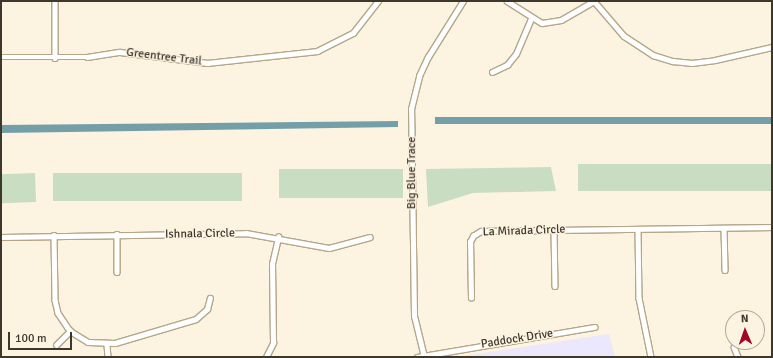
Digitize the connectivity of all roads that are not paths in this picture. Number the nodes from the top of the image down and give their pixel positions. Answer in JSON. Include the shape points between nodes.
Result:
{"nodes":[{"id":1,"x":55,"y":1,"type":"edge"},
{"id":2,"x":378,"y":1,"type":"edge"},
{"id":3,"x":463,"y":1,"type":"edge"},
{"id":4,"x":507,"y":1,"type":"edge"},
{"id":5,"x":594,"y":1,"type":"edge"},
{"id":6,"x":531,"y":18,"type":"junction"},
{"id":7,"x":772,"y":47,"type":"edge"},
{"id":8,"x":1,"y":57,"type":"edge"},
{"id":9,"x":55,"y":58,"type":"junction"},
{"id":10,"x":492,"y":72,"type":"dead end"},
{"id":11,"x":772,"y":227,"type":"edge"},
{"id":12,"x":724,"y":228,"type":"junction"},
{"id":13,"x":638,"y":229,"type":"junction"},
{"id":14,"x":554,"y":230,"type":"junction"},
{"id":15,"x":117,"y":234,"type":"junction"},
{"id":16,"x":54,"y":235,"type":"junction"},
{"id":17,"x":1,"y":237,"type":"edge"},
{"id":18,"x":278,"y":237,"type":"junction"},
{"id":19,"x":370,"y":238,"type":"dead end"},
{"id":20,"x":725,"y":270,"type":"dead end"},
{"id":21,"x":117,"y":272,"type":"dead end"},
{"id":22,"x":555,"y":286,"type":"dead end"},
{"id":23,"x":210,"y":298,"type":"dead end"},
{"id":24,"x":471,"y":298,"type":"dead end"},
{"id":25,"x":594,"y":327,"type":"dead end"},
{"id":26,"x":70,"y":331,"type":"junction"},
{"id":27,"x":107,"y":344,"type":"junction"},
{"id":28,"x":56,"y":345,"type":"dead end"},
{"id":29,"x":432,"y":355,"type":"edge"},
{"id":30,"x":423,"y":356,"type":"edge"},
{"id":31,"x":108,"y":357,"type":"edge"},
{"id":32,"x":266,"y":357,"type":"edge"},
{"id":33,"x":417,"y":357,"type":"edge"},
{"id":34,"x":651,"y":357,"type":"edge"}],
"edges":[{"from":1,"to":9,"type":"street"},
{"from":2,"to":9,"type":"street","name":"Greentree Trail","via":[[353,34],[317,51],[207,63],[120,52]]},
{"from":3,"to":30,"type":"street","name":"Big Blue Trace","via":[[428,57],[419,76],[411,109],[414,316]]},
{"from":4,"to":6,"type":"street"},
{"from":5,"to":6,"type":"street","via":[[561,20],[542,23]]},
{"from":5,"to":7,"type":"street","via":[[624,36],[653,55],[673,61],[692,63],[715,60]]},
{"from":6,"to":10,"type":"street","via":[[516,54],[508,65]]},
{"from":8,"to":9,"type":"street","name":"Greentree Trail"},
{"from":11,"to":12,"type":"street","name":"La Mirada Circle"},
{"from":12,"to":13,"type":"street","name":"La Mirada Circle"},
{"from":12,"to":20,"type":"street"},
{"from":13,"to":14,"type":"street","name":"La Mirada Circle"},
{"from":13,"to":34,"type":"street","via":[[640,305]]},
{"from":14,"to":22,"type":"street"},
{"from":14,"to":24,"type":"street","name":"La Mirada Circle","via":[[484,230],[475,234],[470,242]]},
{"from":15,"to":16,"type":"street","name":"Ishnala Circle"},
{"from":15,"to":18,"type":"street","name":"Ishnala Circle","via":[[246,233]]},
{"from":15,"to":21,"type":"street"},
{"from":16,"to":17,"type":"street","name":"Ishnala Circle"},
{"from":16,"to":26,"type":"street","via":[[55,300],[61,320]]},
{"from":18,"to":19,"type":"street","name":"Ishnala Circle","via":[[329,248]]},
{"from":18,"to":32,"type":"street","via":[[272,264],[272,343]]},
{"from":23,"to":27,"type":"street","via":[[207,310],[196,319],[153,334]]},
{"from":25,"to":29,"type":"street","name":"Paddock Drive"},
{"from":26,"to":27,"type":"street","via":[[88,342]]},
{"from":26,"to":28,"type":"street"},
{"from":27,"to":31,"type":"street"},
{"from":29,"to":30,"type":"street","name":"Paddock Drive"},
{"from":30,"to":33,"type":"street","name":"Paddock Drive"}]}
